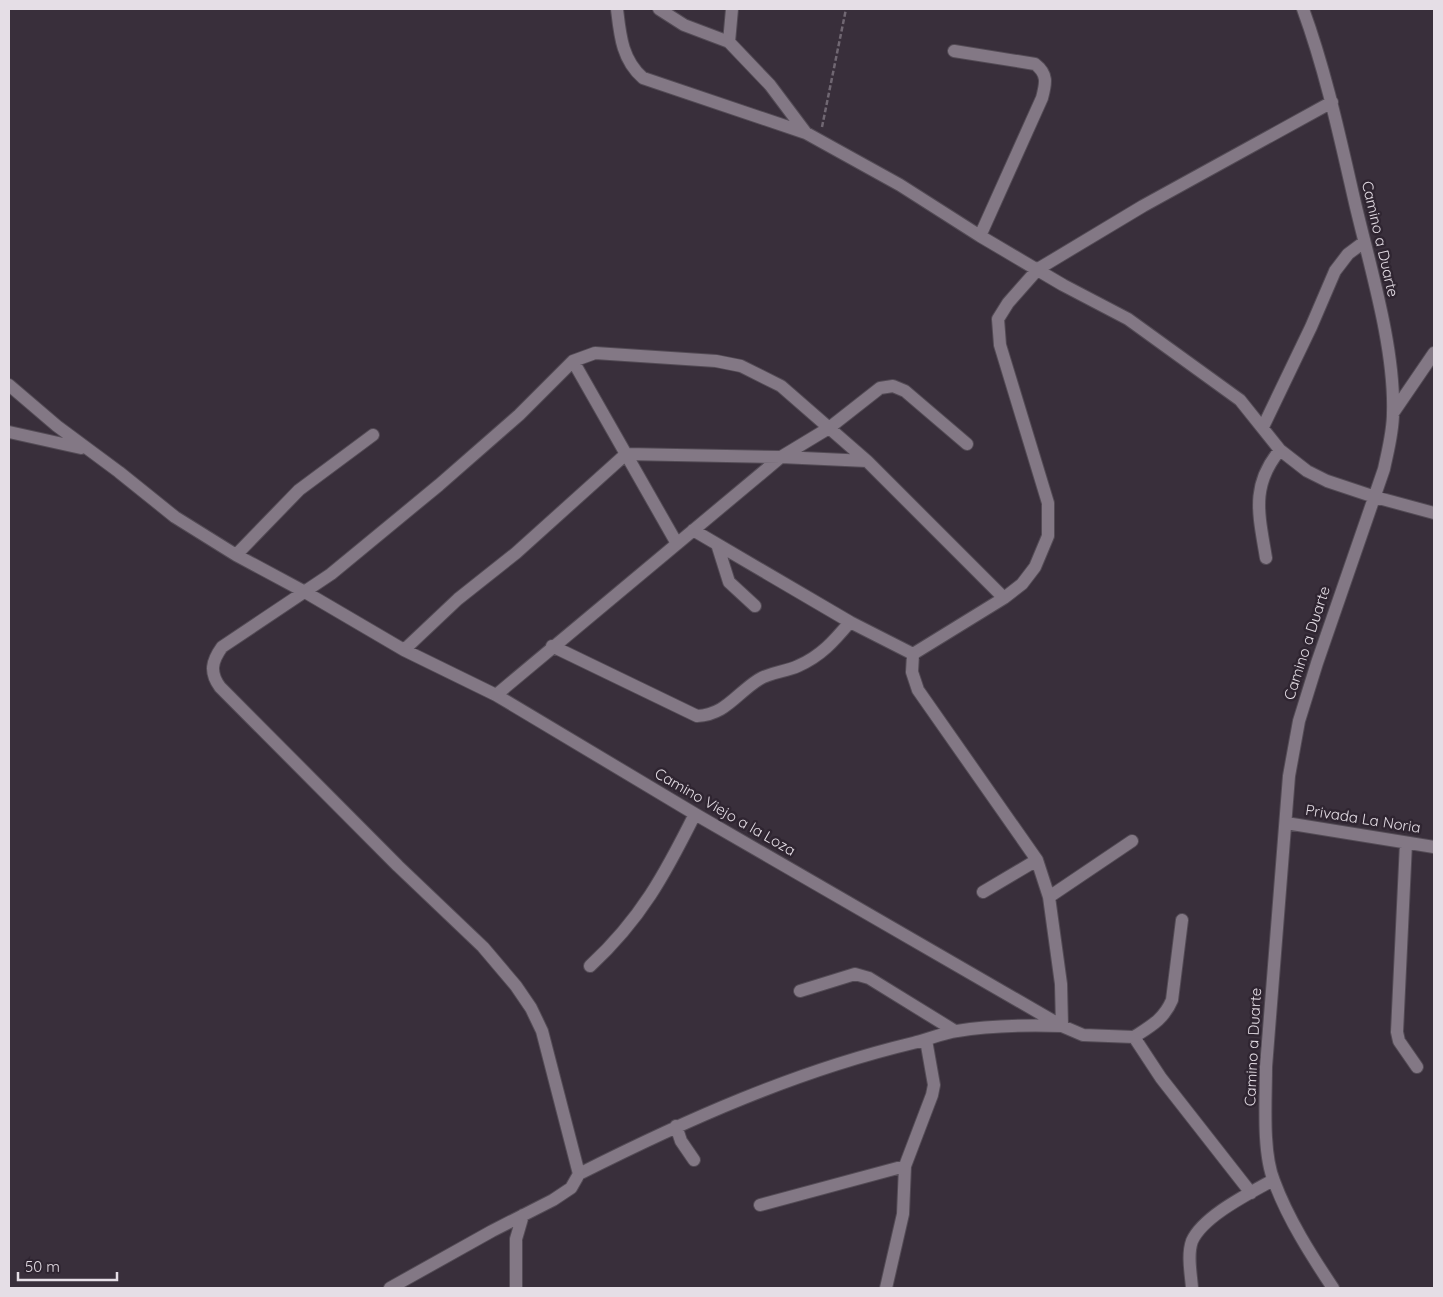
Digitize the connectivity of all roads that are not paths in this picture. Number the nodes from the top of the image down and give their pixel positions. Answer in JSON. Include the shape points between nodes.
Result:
{"nodes":[{"id":1,"x":617,"y":9,"type":"edge"},
{"id":2,"x":659,"y":9,"type":"edge"},
{"id":3,"x":732,"y":9,"type":"edge"},
{"id":4,"x":1303,"y":9,"type":"edge"},
{"id":5,"x":730,"y":42,"type":"junction"},
{"id":6,"x":954,"y":51,"type":"dead end"},
{"id":7,"x":1332,"y":102,"type":"junction"},
{"id":8,"x":806,"y":133,"type":"junction"},
{"id":9,"x":980,"y":236,"type":"junction"},
{"id":10,"x":1364,"y":242,"type":"junction"},
{"id":11,"x":1038,"y":268,"type":"junction"},
{"id":12,"x":1434,"y":353,"type":"edge"},
{"id":13,"x":573,"y":361,"type":"junction"},
{"id":14,"x":9,"y":385,"type":"edge"},
{"id":15,"x":1393,"y":413,"type":"junction"},
{"id":16,"x":1263,"y":427,"type":"junction"},
{"id":17,"x":829,"y":428,"type":"junction"},
{"id":18,"x":9,"y":432,"type":"edge"},
{"id":19,"x":373,"y":435,"type":"dead end"},
{"id":20,"x":967,"y":444,"type":"dead end"},
{"id":21,"x":88,"y":450,"type":"junction"},
{"id":22,"x":1280,"y":450,"type":"junction"},
{"id":23,"x":626,"y":454,"type":"junction"},
{"id":24,"x":781,"y":457,"type":"junction"},
{"id":25,"x":868,"y":461,"type":"junction"},
{"id":26,"x":1375,"y":497,"type":"junction"},
{"id":27,"x":1434,"y":513,"type":"edge"},
{"id":28,"x":693,"y":530,"type":"junction"},
{"id":29,"x":676,"y":542,"type":"junction"},
{"id":30,"x":717,"y":544,"type":"junction"},
{"id":31,"x":236,"y":555,"type":"junction"},
{"id":32,"x":1266,"y":558,"type":"dead end"},
{"id":33,"x":306,"y":592,"type":"junction"},
{"id":34,"x":1004,"y":598,"type":"junction"},
{"id":35,"x":755,"y":606,"type":"dead end"},
{"id":36,"x":850,"y":622,"type":"junction"},
{"id":37,"x":552,"y":646,"type":"junction"},
{"id":38,"x":404,"y":650,"type":"junction"},
{"id":39,"x":913,"y":654,"type":"junction"},
{"id":40,"x":496,"y":694,"type":"junction"},
{"id":41,"x":695,"y":814,"type":"junction"},
{"id":42,"x":1286,"y":823,"type":"junction"},
{"id":43,"x":1132,"y":841,"type":"dead end"},
{"id":44,"x":1406,"y":843,"type":"junction"},
{"id":45,"x":1434,"y":847,"type":"edge"},
{"id":46,"x":1037,"y":860,"type":"junction"},
{"id":47,"x":983,"y":892,"type":"dead end"},
{"id":48,"x":1049,"y":897,"type":"junction"},
{"id":49,"x":1182,"y":920,"type":"dead end"},
{"id":50,"x":590,"y":966,"type":"dead end"},
{"id":51,"x":800,"y":991,"type":"dead end"},
{"id":52,"x":1062,"y":1026,"type":"junction"},
{"id":53,"x":955,"y":1031,"type":"junction"},
{"id":54,"x":1134,"y":1037,"type":"junction"},
{"id":55,"x":926,"y":1040,"type":"junction"},
{"id":56,"x":1418,"y":1067,"type":"dead end"},
{"id":57,"x":676,"y":1126,"type":"junction"},
{"id":58,"x":694,"y":1160,"type":"dead end"},
{"id":59,"x":905,"y":1166,"type":"junction"},
{"id":60,"x":579,"y":1174,"type":"junction"},
{"id":61,"x":1273,"y":1180,"type":"junction"},
{"id":62,"x":1251,"y":1193,"type":"junction"},
{"id":63,"x":760,"y":1205,"type":"dead end"},
{"id":64,"x":524,"y":1215,"type":"junction"},
{"id":65,"x":390,"y":1288,"type":"edge"},
{"id":66,"x":516,"y":1288,"type":"edge"},
{"id":67,"x":886,"y":1288,"type":"edge"},
{"id":68,"x":1192,"y":1288,"type":"edge"},
{"id":69,"x":1333,"y":1288,"type":"edge"}],
"edges":[{"from":1,"to":8,"type":"street","via":[[624,54],[643,78]]},
{"from":2,"to":5,"type":"street","via":[[684,25]]},
{"from":3,"to":5,"type":"street"},
{"from":4,"to":7,"type":"street","name":"Camino a Duarte"},
{"from":5,"to":8,"type":"street","via":[[770,85]]},
{"from":6,"to":9,"type":"street","via":[[1035,64],[1043,70],[1046,78],[1042,98]]},
{"from":7,"to":10,"type":"street","name":"Camino a Duarte"},
{"from":7,"to":11,"type":"street"},
{"from":8,"to":9,"type":"street","via":[[900,185]]},
{"from":9,"to":11,"type":"street"},
{"from":10,"to":15,"type":"street","name":"Camino a Duarte","via":[[1388,353]]},
{"from":10,"to":16,"type":"street","via":[[1348,254],[1335,271]]},
{"from":11,"to":16,"type":"street","via":[[1128,319],[1234,395]]},
{"from":11,"to":34,"type":"street","via":[[1008,303],[997,327],[1048,502],[1048,536],[1022,584]]},
{"from":12,"to":15,"type":"street"},
{"from":13,"to":17,"type":"street","via":[[595,353],[716,360],[741,366],[781,386]]},
{"from":13,"to":23,"type":"street"},
{"from":13,"to":33,"type":"street","via":[[519,415],[440,485]]},
{"from":14,"to":21,"type":"street"},
{"from":15,"to":26,"type":"street","name":"Camino a Duarte","via":[[1390,443]]},
{"from":16,"to":22,"type":"street"},
{"from":17,"to":20,"type":"street","via":[[880,388],[893,386],[904,391]]},
{"from":17,"to":24,"type":"street"},
{"from":17,"to":25,"type":"street"},
{"from":18,"to":21,"type":"street"},
{"from":19,"to":31,"type":"street","via":[[299,490]]},
{"from":21,"to":31,"type":"street","name":"Camino Viejo a la Loza","via":[[175,517]]},
{"from":22,"to":26,"type":"street","via":[[1307,471],[1327,481]]},
{"from":22,"to":32,"type":"street","via":[[1263,474],[1259,488],[1258,507]]},
{"from":23,"to":24,"type":"street"},
{"from":23,"to":29,"type":"street"},
{"from":23,"to":38,"type":"street"},
{"from":24,"to":25,"type":"street"},
{"from":24,"to":28,"type":"street"},
{"from":25,"to":34,"type":"street"},
{"from":26,"to":27,"type":"street"},
{"from":26,"to":42,"type":"street","name":"Camino a Duarte","via":[[1316,663],[1299,721],[1289,776]]},
{"from":28,"to":29,"type":"street"},
{"from":28,"to":30,"type":"street"},
{"from":29,"to":37,"type":"street"},
{"from":30,"to":35,"type":"street","via":[[729,582]]},
{"from":30,"to":36,"type":"street"},
{"from":31,"to":33,"type":"street","name":"Camino Viejo a la Loza"},
{"from":33,"to":38,"type":"street","name":"Camino Viejo a la Loza"},
{"from":33,"to":60,"type":"street","via":[[222,647],[212,666],[213,678],[482,947],[516,986],[542,1031]]},
{"from":34,"to":39,"type":"street"},
{"from":36,"to":37,"type":"street","via":[[818,656],[758,680],[711,715],[697,716]]},
{"from":36,"to":39,"type":"street"},
{"from":37,"to":40,"type":"street"},
{"from":38,"to":40,"type":"street","name":"Camino Viejo a la Loza"},
{"from":39,"to":46,"type":"street","via":[[912,672],[918,690]]},
{"from":40,"to":41,"type":"street","name":"Camino Viejo a la Loza"},
{"from":41,"to":50,"type":"street","via":[[654,894],[613,944]]},
{"from":41,"to":52,"type":"street","name":"Camino Viejo a la Loza"},
{"from":42,"to":44,"type":"street","name":"Privada La Noria"},
{"from":42,"to":61,"type":"street","name":"Camino a Duarte","via":[[1266,1067],[1266,1116]]},
{"from":43,"to":48,"type":"street"},
{"from":44,"to":45,"type":"street","name":"Privada La Noria"},
{"from":44,"to":56,"type":"street","via":[[1397,1032],[1399,1042]]},
{"from":46,"to":47,"type":"street"},
{"from":46,"to":48,"type":"street"},
{"from":48,"to":52,"type":"street","via":[[1061,984]]},
{"from":49,"to":54,"type":"street","via":[[1168,1011],[1158,1022]]},
{"from":51,"to":53,"type":"street","via":[[855,974],[869,978]]},
{"from":52,"to":53,"type":"street","via":[[1019,1025]]},
{"from":52,"to":54,"type":"street","name":"Camino Viejo a la Loza","via":[[1083,1035]]},
{"from":53,"to":55,"type":"street"},
{"from":54,"to":62,"type":"street","via":[[1161,1078]]},
{"from":55,"to":57,"type":"street","via":[[832,1064]]},
{"from":55,"to":59,"type":"street","via":[[934,1085]]},
{"from":57,"to":58,"type":"street","via":[[681,1141]]},
{"from":57,"to":60,"type":"street"},
{"from":59,"to":63,"type":"street"},
{"from":59,"to":67,"type":"street","via":[[904,1214]]},
{"from":60,"to":64,"type":"street","via":[[575,1184],[566,1192]]},
{"from":61,"to":62,"type":"street"},
{"from":61,"to":69,"type":"street","name":"Camino a Duarte","via":[[1303,1240]]},
{"from":62,"to":68,"type":"street","via":[[1210,1219],[1197,1233],[1190,1256]]},
{"from":64,"to":65,"type":"street"},
{"from":64,"to":66,"type":"street","via":[[516,1239]]}]}
